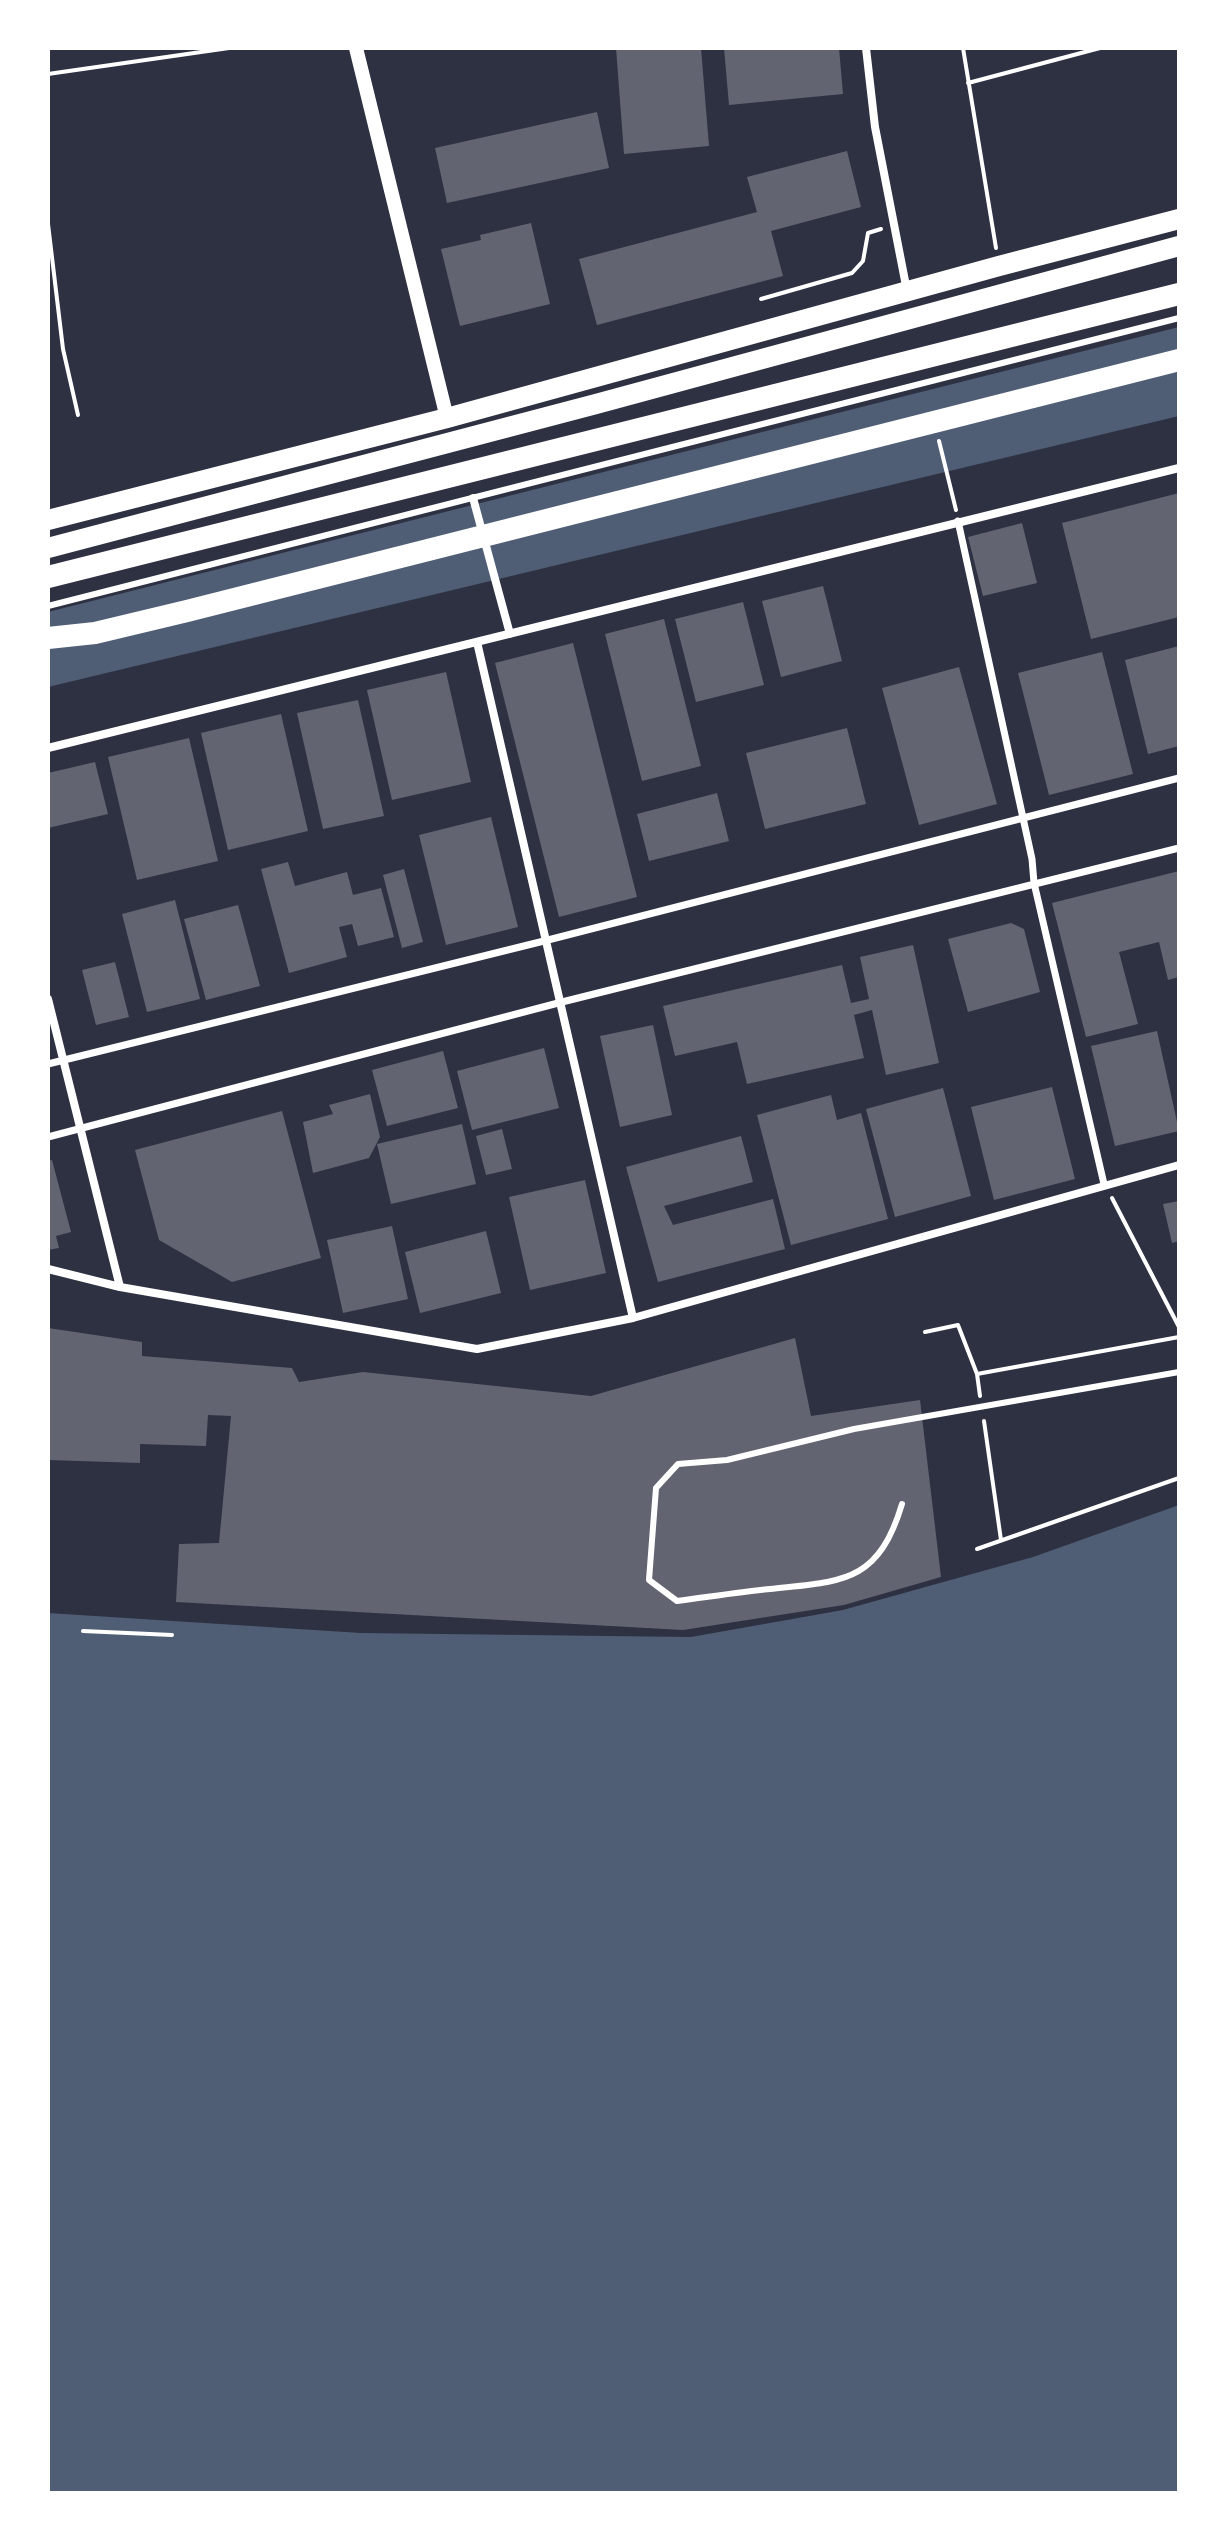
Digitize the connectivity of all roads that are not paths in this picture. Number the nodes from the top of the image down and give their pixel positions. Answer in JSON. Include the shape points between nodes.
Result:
{"nodes":[{"id":1,"x":356,"y":48,"type":"edge"},
{"id":2,"x":866,"y":48,"type":"edge"},
{"id":3,"x":1179,"y":219,"type":"edge"},
{"id":4,"x":1179,"y":246,"type":"edge"},
{"id":5,"x":907,"y":291,"type":"junction"},
{"id":6,"x":1179,"y":292,"type":"edge"},
{"id":7,"x":1179,"y":318,"type":"edge"},
{"id":8,"x":1179,"y":360,"type":"edge"},
{"id":9,"x":447,"y":418,"type":"junction"},
{"id":10,"x":1179,"y":468,"type":"edge"},
{"id":11,"x":473,"y":500,"type":"junction"},
{"id":12,"x":48,"y":520,"type":"edge"},
{"id":13,"x":958,"y":522,"type":"junction"},
{"id":14,"x":48,"y":548,"type":"edge"},
{"id":15,"x":48,"y":577,"type":"edge"},
{"id":16,"x":48,"y":606,"type":"edge"},
{"id":17,"x":510,"y":634,"type":"junction"},
{"id":18,"x":48,"y":638,"type":"edge"},
{"id":19,"x":477,"y":642,"type":"junction"},
{"id":20,"x":48,"y":748,"type":"edge"},
{"id":21,"x":1179,"y":778,"type":"edge"},
{"id":22,"x":1023,"y":818,"type":"junction"},
{"id":23,"x":1179,"y":848,"type":"edge"},
{"id":24,"x":1034,"y":883,"type":"junction"},
{"id":25,"x":548,"y":940,"type":"junction"},
{"id":26,"x":48,"y":999,"type":"edge"},
{"id":27,"x":562,"y":1002,"type":"junction"},
{"id":28,"x":63,"y":1061,"type":"junction"},
{"id":29,"x":48,"y":1064,"type":"edge"},
{"id":30,"x":80,"y":1128,"type":"junction"},
{"id":31,"x":48,"y":1137,"type":"edge"},
{"id":32,"x":1179,"y":1165,"type":"edge"},
{"id":33,"x":1104,"y":1184,"type":"junction"},
{"id":34,"x":48,"y":1269,"type":"edge"},
{"id":35,"x":120,"y":1287,"type":"junction"},
{"id":36,"x":633,"y":1318,"type":"junction"},
{"id":37,"x":1179,"y":1372,"type":"edge"},
{"id":38,"x":902,"y":1504,"type":"dead end"}],
"edges":[{"from":1,"to":9,"type":"street"},
{"from":2,"to":5,"type":"street","via":[[875,127]]},
{"from":3,"to":5,"type":"main road"},
{"from":4,"to":14,"type":"main road"},
{"from":5,"to":9,"type":"main road"},
{"from":6,"to":15,"type":"highway"},
{"from":7,"to":11,"type":"lane"},
{"from":8,"to":18,"type":"highway","via":[[187,611],[95,633]]},
{"from":9,"to":12,"type":"main road"},
{"from":10,"to":13,"type":"street"},
{"from":11,"to":16,"type":"lane"},
{"from":11,"to":17,"type":"street"},
{"from":13,"to":17,"type":"street"},
{"from":13,"to":22,"type":"street"},
{"from":17,"to":19,"type":"street"},
{"from":19,"to":20,"type":"street"},
{"from":19,"to":25,"type":"street"},
{"from":21,"to":22,"type":"street"},
{"from":22,"to":24,"type":"street"},
{"from":22,"to":25,"type":"street"},
{"from":23,"to":24,"type":"street"},
{"from":24,"to":27,"type":"street"},
{"from":24,"to":33,"type":"street"},
{"from":25,"to":27,"type":"street"},
{"from":25,"to":28,"type":"street"},
{"from":26,"to":28,"type":"street"},
{"from":27,"to":30,"type":"street"},
{"from":27,"to":36,"type":"street"},
{"from":28,"to":29,"type":"street"},
{"from":28,"to":30,"type":"street"},
{"from":30,"to":31,"type":"street"},
{"from":30,"to":35,"type":"street"},
{"from":32,"to":33,"type":"street"},
{"from":33,"to":36,"type":"street"},
{"from":34,"to":35,"type":"street"},
{"from":35,"to":36,"type":"street","via":[[477,1349]]},
{"from":37,"to":38,"type":"lane","via":[[854,1429],[727,1460],[678,1464],[656,1488],[649,1580],[677,1601],[828,1584],[858,1571],[881,1552]]}]}
